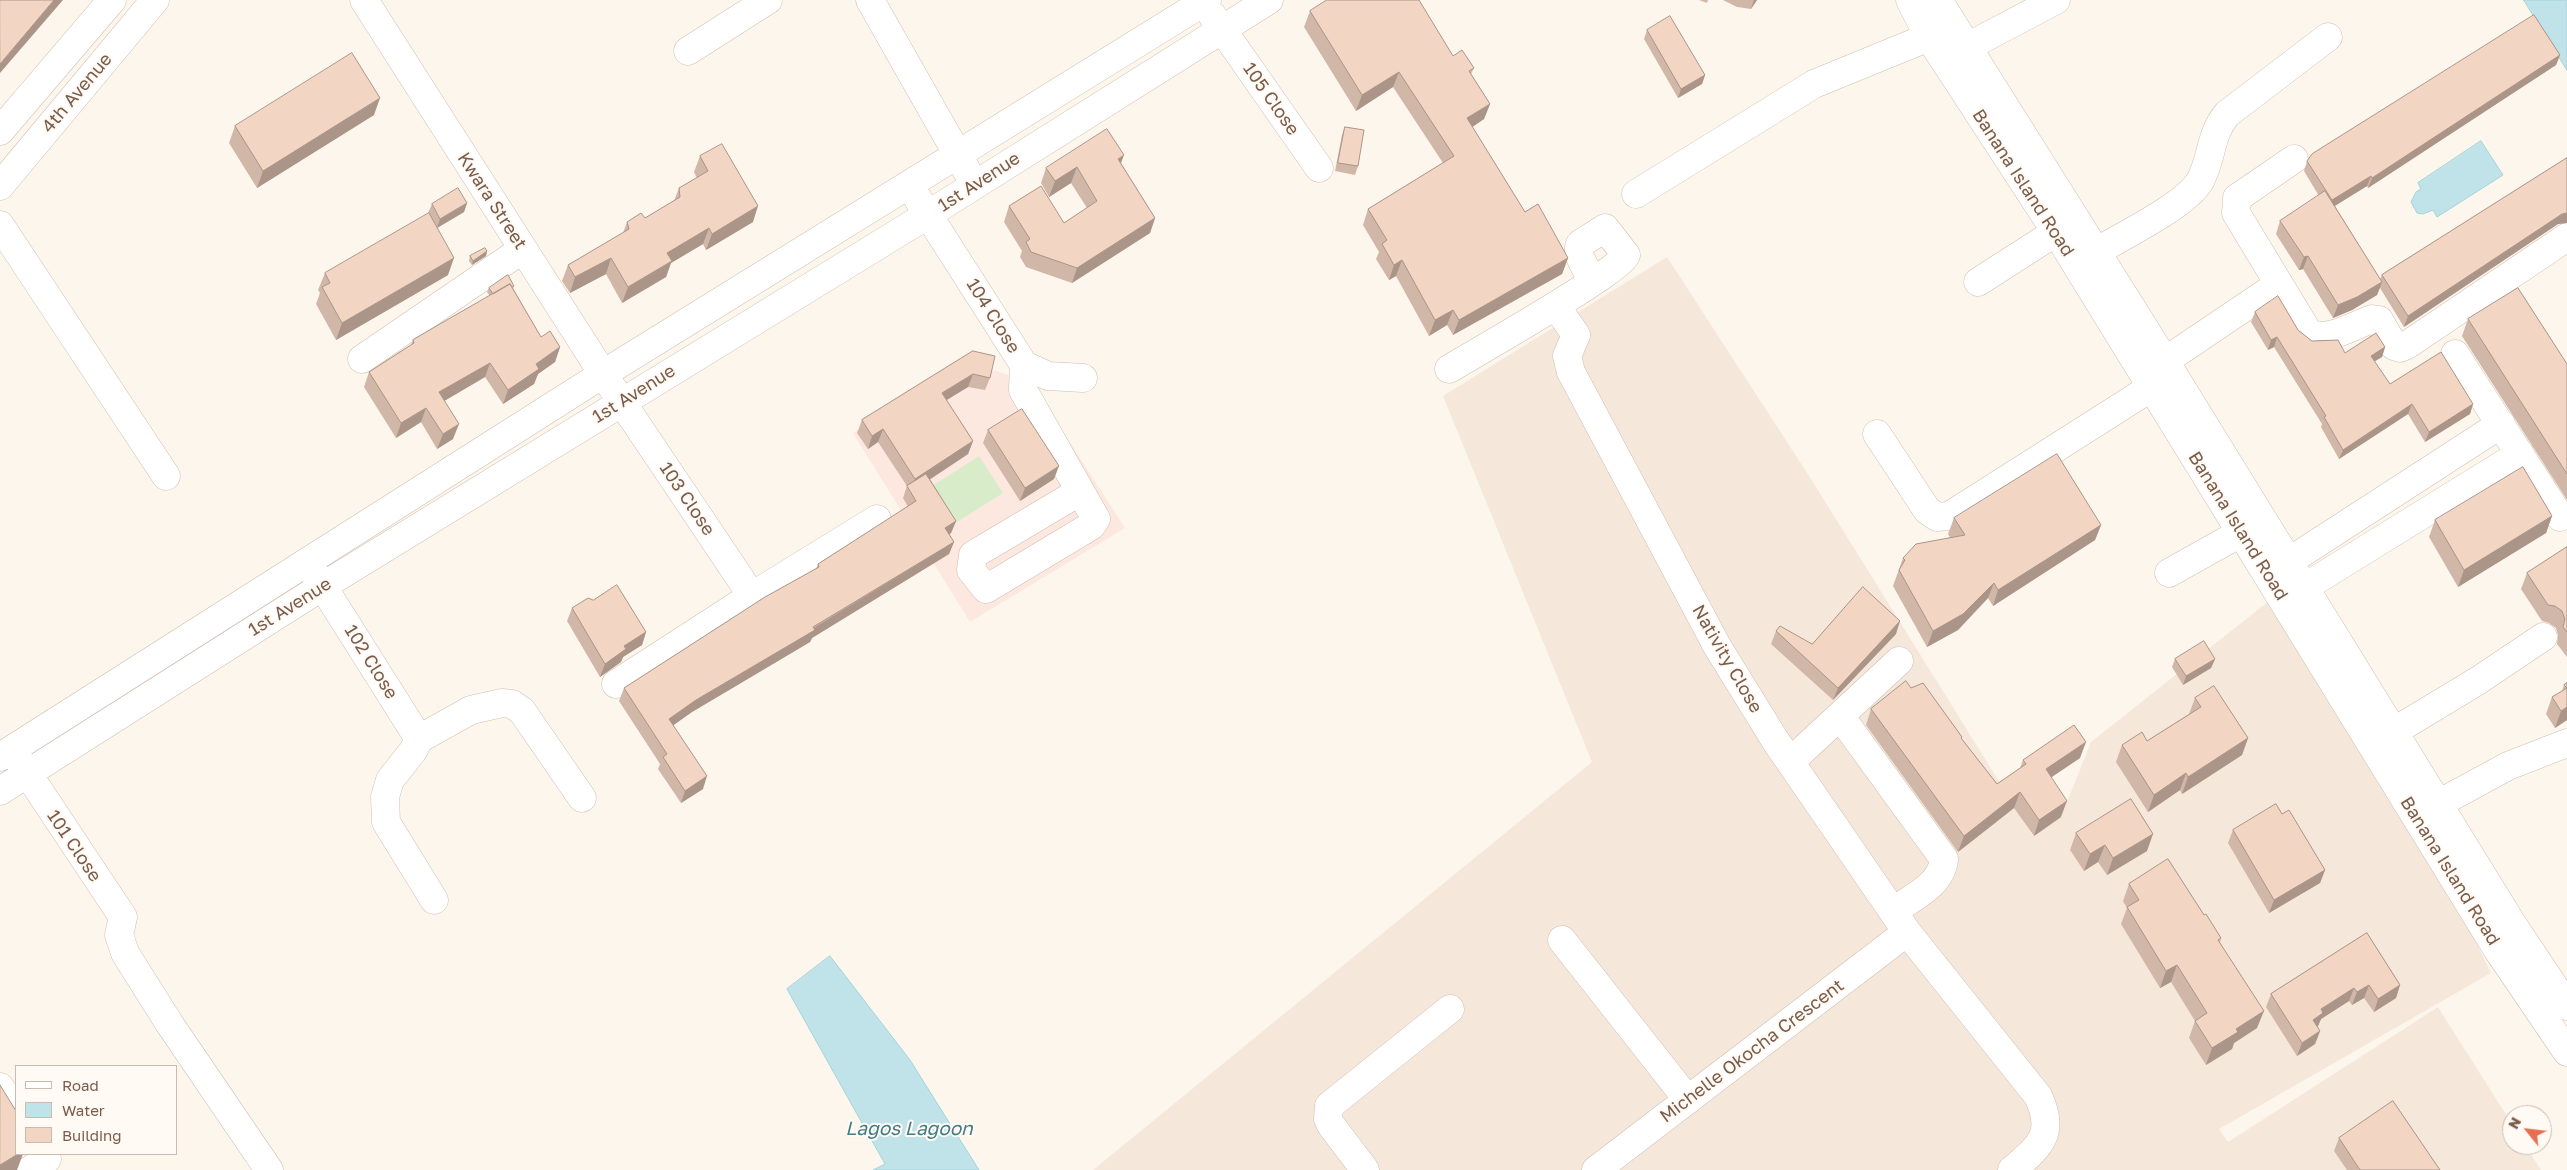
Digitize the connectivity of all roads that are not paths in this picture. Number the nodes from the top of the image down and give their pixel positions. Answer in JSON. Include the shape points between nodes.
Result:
{"nodes":[{"id":1,"x":112,"y":0,"type":"edge"},
{"id":2,"x":155,"y":0,"type":"edge"},
{"id":3,"x":364,"y":0,"type":"edge"},
{"id":4,"x":768,"y":0,"type":"edge"},
{"id":5,"x":870,"y":0,"type":"edge"},
{"id":6,"x":1269,"y":0,"type":"edge"},
{"id":7,"x":1910,"y":0,"type":"edge"},
{"id":8,"x":1938,"y":0,"type":"edge"},
{"id":9,"x":2056,"y":0,"type":"edge"},
{"id":10,"x":1205,"y":1,"type":"edge"},
{"id":11,"x":1223,"y":30,"type":"junction"},
{"id":12,"x":1929,"y":37,"type":"junction"},
{"id":13,"x":2328,"y":37,"type":"dead end"},
{"id":14,"x":1967,"y":46,"type":"junction"},
{"id":15,"x":688,"y":51,"type":"dead end"},
{"id":16,"x":0,"y":131,"type":"edge"},
{"id":17,"x":958,"y":155,"type":"junction"},
{"id":18,"x":2294,"y":159,"type":"dead end"},
{"id":19,"x":1319,"y":168,"type":"dead end"},
{"id":20,"x":974,"y":184,"type":"junction"},
{"id":21,"x":0,"y":186,"type":"edge"},
{"id":22,"x":910,"y":186,"type":"junction"},
{"id":23,"x":1636,"y":194,"type":"dead end"},
{"id":24,"x":929,"y":214,"type":"junction"},
{"id":25,"x":0,"y":225,"type":"edge"},
{"id":26,"x":2056,"y":232,"type":"junction"},
{"id":27,"x":2567,"y":237,"type":"edge"},
{"id":28,"x":523,"y":249,"type":"junction"},
{"id":29,"x":2096,"y":252,"type":"junction"},
{"id":30,"x":1593,"y":281,"type":"dead end"},
{"id":31,"x":1978,"y":282,"type":"dead end"},
{"id":32,"x":2279,"y":284,"type":"junction"},
{"id":33,"x":1556,"y":306,"type":"junction"},
{"id":34,"x":2456,"y":354,"type":"dead end"},
{"id":35,"x":362,"y":358,"type":"dead end"},
{"id":36,"x":2165,"y":361,"type":"junction"},
{"id":37,"x":1024,"y":365,"type":"junction"},
{"id":38,"x":1449,"y":369,"type":"dead end"},
{"id":39,"x":604,"y":374,"type":"junction"},
{"id":40,"x":1083,"y":378,"type":"dead end"},
{"id":41,"x":2152,"y":387,"type":"junction"},
{"id":42,"x":622,"y":401,"type":"junction"},
{"id":43,"x":2501,"y":424,"type":"junction"},
{"id":44,"x":1877,"y":434,"type":"dead end"},
{"id":45,"x":2520,"y":454,"type":"junction"},
{"id":46,"x":166,"y":476,"type":"dead end"},
{"id":47,"x":1079,"y":492,"type":"dead end"},
{"id":48,"x":2560,"y":517,"type":"dead end"},
{"id":49,"x":877,"y":519,"type":"dead end"},
{"id":50,"x":2242,"y":532,"type":"junction"},
{"id":51,"x":306,"y":561,"type":"junction"},
{"id":52,"x":2288,"y":562,"type":"junction"},
{"id":53,"x":2169,"y":573,"type":"dead end"},
{"id":54,"x":323,"y":586,"type":"junction"},
{"id":55,"x":2305,"y":588,"type":"junction"},
{"id":56,"x":752,"y":596,"type":"junction"},
{"id":57,"x":2543,"y":637,"type":"dead end"},
{"id":58,"x":1899,"y":661,"type":"dead end"},
{"id":59,"x":616,"y":684,"type":"dead end"},
{"id":60,"x":1840,"y":716,"type":"junction"},
{"id":61,"x":2393,"y":732,"type":"junction"},
{"id":62,"x":419,"y":739,"type":"junction"},
{"id":63,"x":2567,"y":743,"type":"edge"},
{"id":64,"x":6,"y":753,"type":"edge"},
{"id":65,"x":1790,"y":762,"type":"junction"},
{"id":66,"x":26,"y":775,"type":"junction"},
{"id":67,"x":0,"y":791,"type":"edge"},
{"id":68,"x":582,"y":798,"type":"dead end"},
{"id":69,"x":2438,"y":804,"type":"junction"},
{"id":70,"x":434,"y":900,"type":"dead end"},
{"id":71,"x":1900,"y":922,"type":"junction"},
{"id":72,"x":1562,"y":940,"type":"dead end"},
{"id":73,"x":2562,"y":989,"type":"edge"},
{"id":74,"x":1450,"y":1009,"type":"dead end"},
{"id":75,"x":2567,"y":1052,"type":"edge"},
{"id":76,"x":0,"y":1087,"type":"edge"},
{"id":77,"x":1688,"y":1100,"type":"junction"},
{"id":78,"x":15,"y":1110,"type":"edge"},
{"id":79,"x":269,"y":1170,"type":"edge"},
{"id":80,"x":1365,"y":1170,"type":"edge"},
{"id":81,"x":1596,"y":1170,"type":"edge"},
{"id":82,"x":2012,"y":1170,"type":"edge"}],
"edges":[{"from":1,"to":16,"type":"street","name":"4th Avenue"},
{"from":2,"to":21,"type":"street","name":"4th Avenue"},
{"from":3,"to":28,"type":"street","name":"Kwara Street"},
{"from":4,"to":15,"type":"street"},
{"from":5,"to":17,"type":"street"},
{"from":6,"to":11,"type":"street","name":"1st Avenue"},
{"from":7,"to":12,"type":"street","name":"Banana Island Road"},
{"from":8,"to":14,"type":"street","name":"Banana Island Road"},
{"from":9,"to":14,"type":"street"},
{"from":10,"to":11,"type":"street","name":"105 Close"},
{"from":10,"to":17,"type":"street","name":"1st Avenue"},
{"from":11,"to":19,"type":"street","name":"105 Close"},
{"from":11,"to":20,"type":"street","name":"1st Avenue"},
{"from":12,"to":23,"type":"street","via":[[1814,84]]},
{"from":12,"to":26,"type":"street","name":"Banana Island Road"},
{"from":13,"to":29,"type":"street","via":[[2227,114],[2216,128],[2205,172],[2193,191]]},
{"from":14,"to":29,"type":"street","name":"Banana Island Road"},
{"from":17,"to":20,"type":"street"},
{"from":17,"to":22,"type":"street","name":"1st Avenue"},
{"from":18,"to":32,"type":"street","via":[[2237,198],[2235,206],[2236,213]]},
{"from":20,"to":24,"type":"street","name":"1st Avenue"},
{"from":22,"to":24,"type":"street","name":"104 Close"},
{"from":22,"to":39,"type":"street","name":"1st Avenue"},
{"from":24,"to":37,"type":"street","name":"104 Close"},
{"from":24,"to":42,"type":"street","name":"1st Avenue"},
{"from":25,"to":46,"type":"street"},
{"from":26,"to":31,"type":"street"},
{"from":26,"to":41,"type":"street","name":"Banana Island Road"},
{"from":27,"to":32,"type":"street","via":[[2400,348],[2394,346],[2379,320],[2372,318],[2325,336],[2314,336],[2308,332]]},
{"from":28,"to":35,"type":"street"},
{"from":28,"to":39,"type":"street","name":"Kwara Street"},
{"from":29,"to":36,"type":"street","name":"Banana Island Road"},
{"from":30,"to":33,"type":"street"},
{"from":32,"to":36,"type":"street"},
{"from":33,"to":38,"type":"street"},
{"from":33,"to":65,"type":"street","name":"Nativity Close","via":[[1576,334],[1567,356],[1571,372],[1717,646]]},
{"from":34,"to":43,"type":"street"},
{"from":36,"to":52,"type":"street","name":"Banana Island Road"},
{"from":37,"to":40,"type":"street","name":"104 Close","via":[[1048,376]]},
{"from":37,"to":47,"type":"street","via":[[1023,390]]},
{"from":39,"to":42,"type":"street","name":"Kwara Street"},
{"from":39,"to":51,"type":"street","name":"1st Avenue"},
{"from":41,"to":44,"type":"street","via":[[1949,516],[1937,517],[1926,510]]},
{"from":41,"to":50,"type":"street","name":"Banana Island Road"},
{"from":42,"to":54,"type":"street","name":"1st Avenue"},
{"from":42,"to":56,"type":"street","name":"103 Close"},
{"from":43,"to":45,"type":"street"},
{"from":43,"to":52,"type":"street"},
{"from":45,"to":48,"type":"street"},
{"from":45,"to":55,"type":"street"},
{"from":49,"to":56,"type":"street"},
{"from":50,"to":53,"type":"street"},
{"from":50,"to":75,"type":"street","name":"Banana Island Road","via":[[2497,949]]},
{"from":51,"to":54,"type":"street","name":"102 Close"},
{"from":51,"to":64,"type":"street","name":"1st Avenue"},
{"from":52,"to":55,"type":"street","name":"Banana Island Road"},
{"from":54,"to":62,"type":"street","name":"102 Close"},
{"from":54,"to":66,"type":"street","name":"1st Avenue"},
{"from":55,"to":61,"type":"street","name":"Banana Island Road"},
{"from":56,"to":59,"type":"street"},
{"from":57,"to":61,"type":"street"},
{"from":58,"to":60,"type":"street"},
{"from":60,"to":65,"type":"street"},
{"from":60,"to":71,"type":"street","name":"Michelle Okocha Crescent","via":[[1944,859],[1938,880]]},
{"from":61,"to":69,"type":"street","name":"Banana Island Road"},
{"from":62,"to":68,"type":"street","via":[[482,706],[512,704],[522,711]]},
{"from":62,"to":70,"type":"street","via":[[390,780],[385,797],[386,822]]},
{"from":63,"to":69,"type":"street","via":[[2508,766]]},
{"from":64,"to":66,"type":"street","name":"101 Close"},
{"from":65,"to":71,"type":"street","name":"Nativity Close"},
{"from":66,"to":67,"type":"street","name":"1st Avenue"},
{"from":66,"to":79,"type":"street","name":"101 Close","via":[[122,917],[119,935],[125,953]]},
{"from":69,"to":73,"type":"street","name":"Banana Island Road"},
{"from":71,"to":77,"type":"street","name":"Michelle Okocha Crescent"},
{"from":71,"to":82,"type":"street","name":"Nativity Close","via":[[2038,1096],[2046,1114],[2044,1136],[2034,1151]]},
{"from":72,"to":77,"type":"street"},
{"from":74,"to":80,"type":"street","via":[[1329,1106],[1331,1125]]},
{"from":76,"to":78,"type":"street"},
{"from":77,"to":81,"type":"street","name":"Michelle Okocha Crescent"}]}
